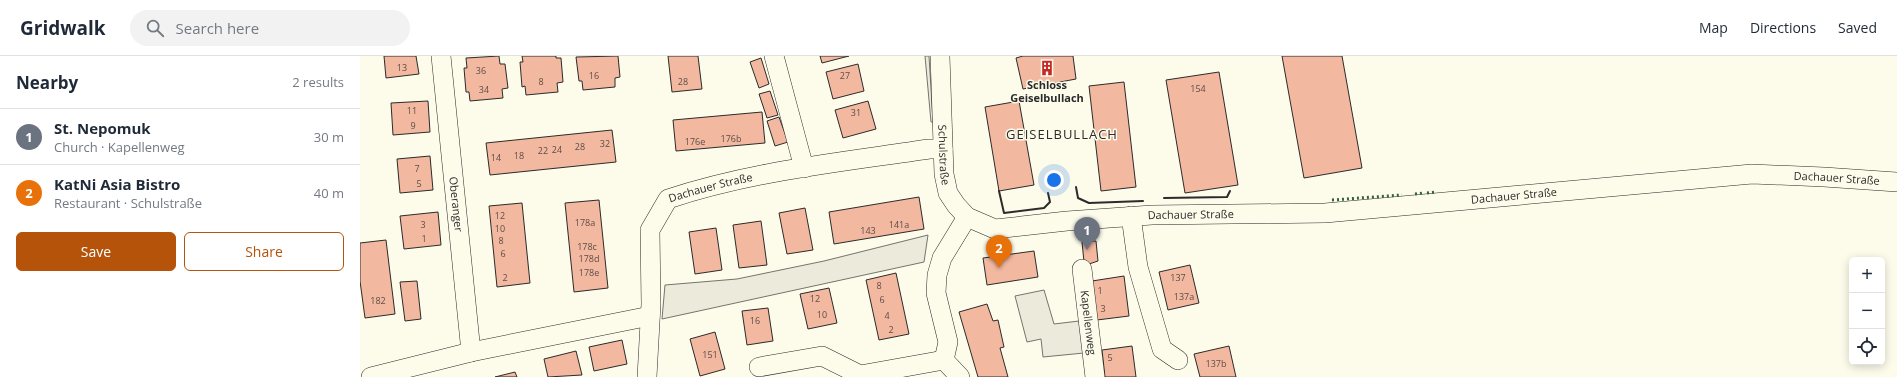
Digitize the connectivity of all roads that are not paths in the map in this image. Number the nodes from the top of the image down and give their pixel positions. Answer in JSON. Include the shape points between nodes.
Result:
{"nodes":[{"id":1,"x":441,"y":56,"type":"edge"},
{"id":2,"x":774,"y":56,"type":"edge"},
{"id":3,"x":940,"y":56,"type":"edge"},
{"id":4,"x":943,"y":149,"type":"junction"},
{"id":5,"x":804,"y":168,"type":"junction"},
{"id":6,"x":1897,"y":182,"type":"edge"},
{"id":7,"x":1131,"y":216,"type":"junction"},
{"id":8,"x":967,"y":217,"type":"junction"},
{"id":9,"x":995,"y":229,"type":"joint"},
{"id":10,"x":1082,"y":268,"type":"dead end"},
{"id":11,"x":650,"y":316,"type":"junction"},
{"id":12,"x":471,"y":352,"type":"junction"},
{"id":13,"x":944,"y":360,"type":"junction"},
{"id":14,"x":1178,"y":360,"type":"dead end"},
{"id":15,"x":758,"y":367,"type":"dead end"},
{"id":16,"x":371,"y":377,"type":"edge"},
{"id":17,"x":647,"y":377,"type":"edge"},
{"id":18,"x":960,"y":377,"type":"edge"},
{"id":19,"x":1095,"y":377,"type":"edge"}],
"edges":[{"from":1,"to":12,"type":"street","name":"Oberanger"},
{"from":2,"to":5,"type":"street"},
{"from":3,"to":4,"type":"street","name":"Schulstraße"},
{"from":4,"to":5,"type":"street","name":"Dachauer Straße"},
{"from":4,"to":8,"type":"street","name":"Schulstraße","via":[[948,192]]},
{"from":5,"to":11,"type":"street","name":"Dachauer Straße","via":[[710,186],[668,198],[650,230]]},
{"from":6,"to":7,"type":"street","name":"Dachauer Straße","via":[[1752,174],[1324,213]]},
{"from":7,"to":9,"type":"street","name":"Dachauer Straße"},
{"from":7,"to":14,"type":"street","name":"Dachauer Straße","via":[[1138,267],[1162,349]]},
{"from":8,"to":9,"type":"street","name":"Schulstraße"},
{"from":8,"to":13,"type":"street","via":[[942,258],[936,275],[936,293],[948,342]]},
{"from":10,"to":19,"type":"street","name":"Kapellenweg"},
{"from":11,"to":12,"type":"street"},
{"from":11,"to":17,"type":"street","name":"Dachauer Straße"},
{"from":12,"to":16,"type":"street"},
{"from":13,"to":15,"type":"street","via":[[860,375],[822,356]]},
{"from":13,"to":18,"type":"street"}]}
